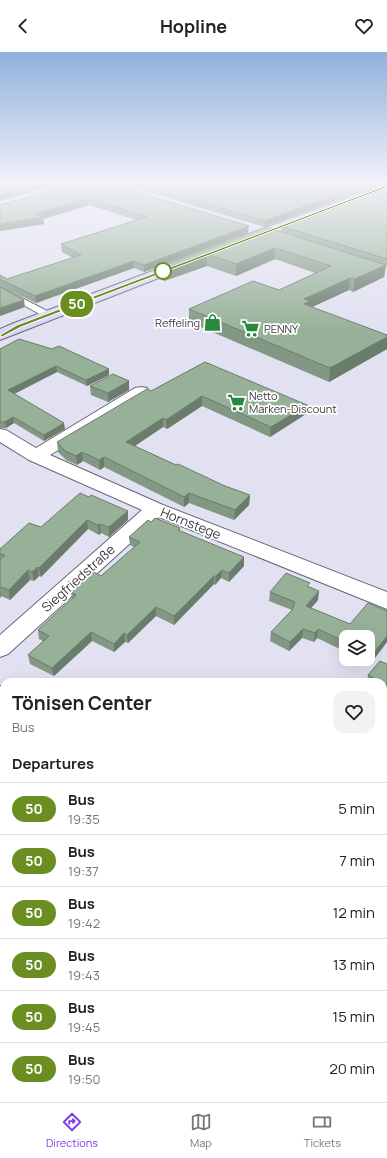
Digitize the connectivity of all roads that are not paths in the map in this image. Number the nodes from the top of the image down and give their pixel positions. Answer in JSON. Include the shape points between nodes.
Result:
{"nodes":[{"id":1,"x":261,"y":232,"type":"edge"},
{"id":2,"x":264,"y":233,"type":"junction"},
{"id":3,"x":285,"y":240,"type":"edge"},
{"id":4,"x":235,"y":244,"type":"edge"},
{"id":5,"x":198,"y":258,"type":"edge"},
{"id":6,"x":0,"y":289,"type":"edge"},
{"id":7,"x":48,"y":315,"type":"junction"},
{"id":8,"x":0,"y":336,"type":"edge"},
{"id":9,"x":140,"y":392,"type":"edge"},
{"id":10,"x":0,"y":434,"type":"edge"},
{"id":11,"x":36,"y":456,"type":"junction"},
{"id":12,"x":156,"y":509,"type":"junction"},
{"id":13,"x":385,"y":597,"type":"edge"},
{"id":14,"x":0,"y":648,"type":"edge"}],
"edges":[{"from":1,"to":2,"type":"main road"},
{"from":2,"to":3,"type":"main road"},
{"from":2,"to":4,"type":"main road"},
{"from":5,"to":7,"type":"main road"},
{"from":6,"to":7,"type":"lane"},
{"from":7,"to":8,"type":"main road"},
{"from":9,"to":11,"type":"street"},
{"from":10,"to":11,"type":"street","name":"Hornstege"},
{"from":11,"to":12,"type":"street","name":"Hornstege"},
{"from":12,"to":13,"type":"street","name":"Hornstege"},
{"from":12,"to":14,"type":"street","name":"Siegfriedstraße"}]}
